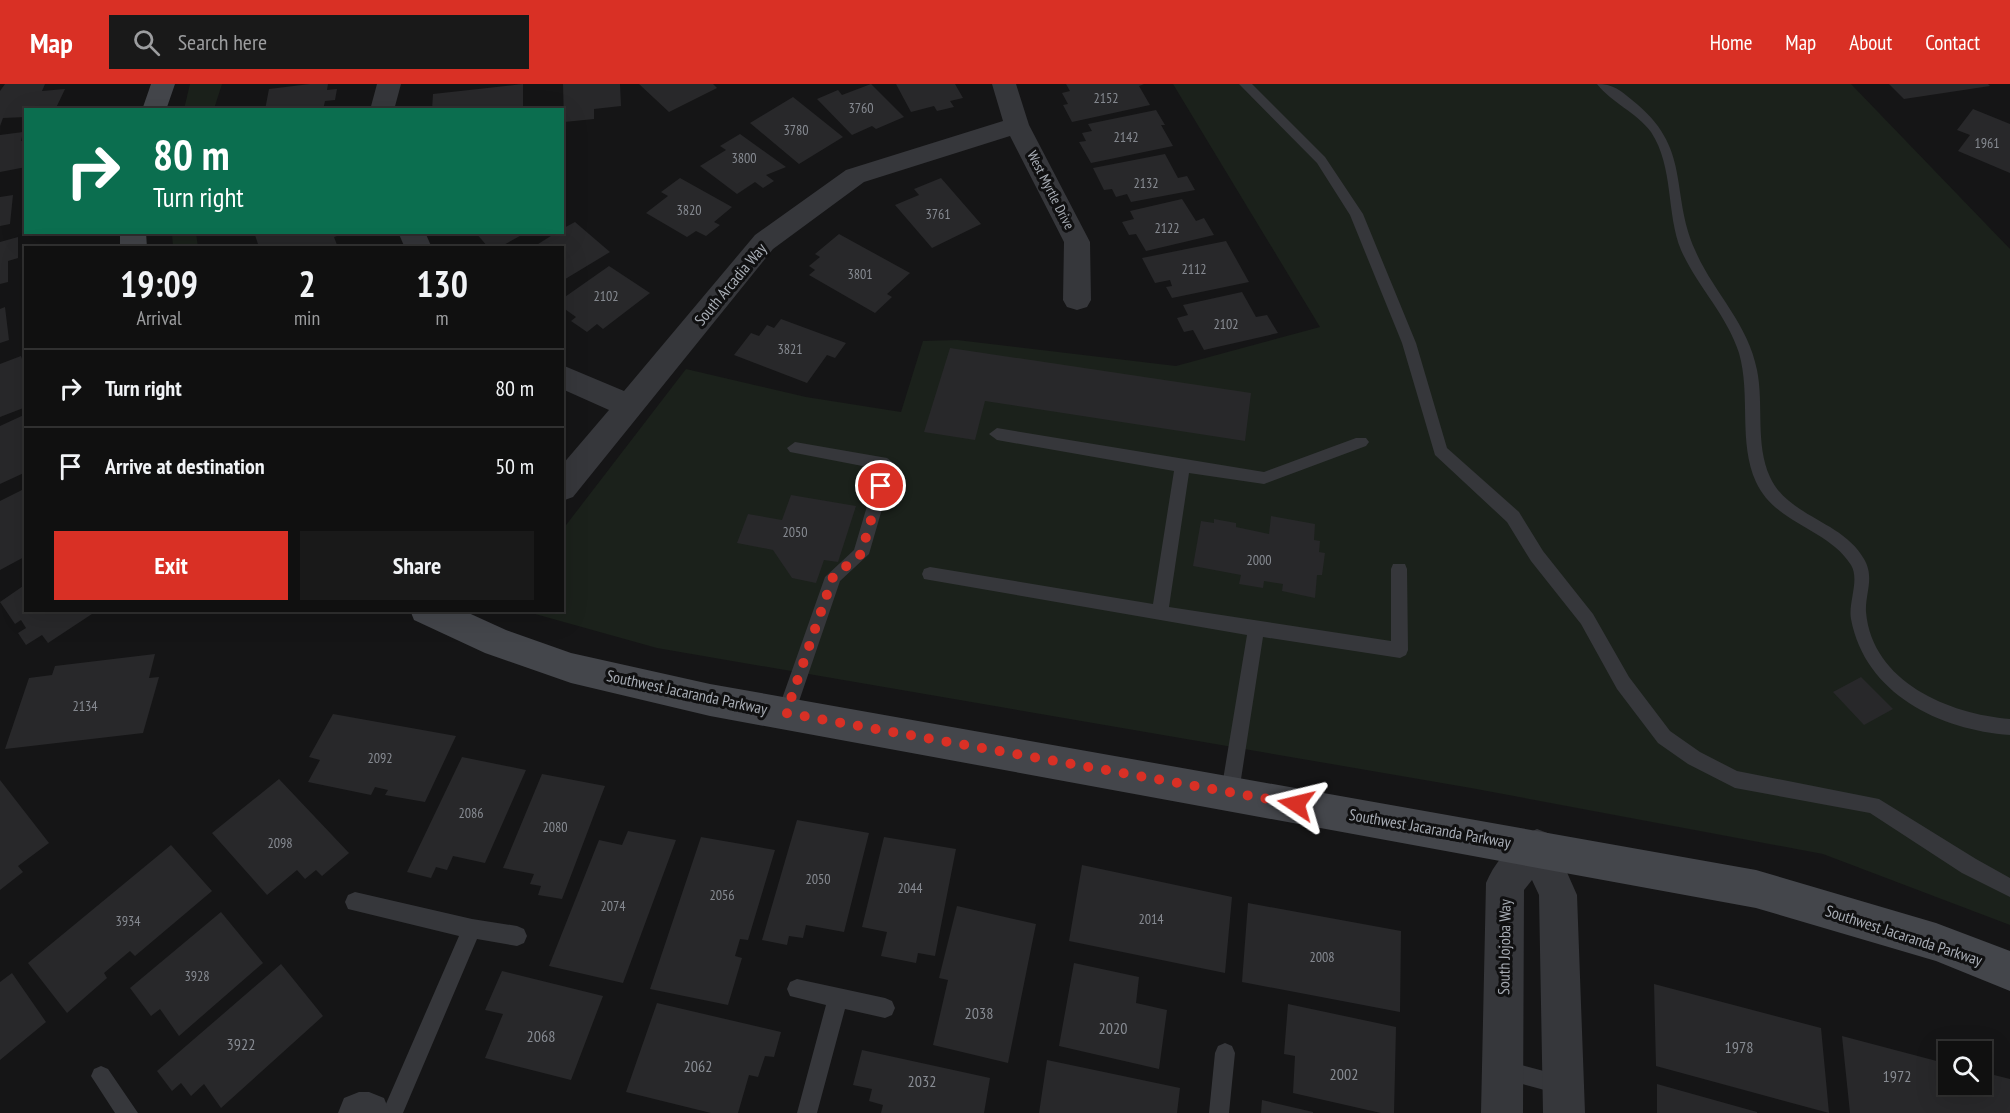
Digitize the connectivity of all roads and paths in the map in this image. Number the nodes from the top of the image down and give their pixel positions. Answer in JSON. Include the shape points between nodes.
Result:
{"nodes":[{"id":1,"x":163,"y":84,"type":"edge"},
{"id":2,"x":389,"y":84,"type":"edge"},
{"id":3,"x":1004,"y":84,"type":"edge"},
{"id":4,"x":1245,"y":84,"type":"edge"},
{"id":5,"x":1603,"y":84,"type":"edge"},
{"id":6,"x":155,"y":108,"type":"edge"},
{"id":7,"x":383,"y":108,"type":"edge"},
{"id":8,"x":1017,"y":125,"type":"junction"},
{"id":9,"x":1077,"y":300,"type":"dead end"},
{"id":10,"x":564,"y":377,"type":"edge"},
{"id":11,"x":628,"y":406,"type":"junction"},
{"id":12,"x":997,"y":434,"type":"dead end"},
{"id":13,"x":1361,"y":442,"type":"dead end"},
{"id":14,"x":795,"y":448,"type":"dead end"},
{"id":15,"x":1182,"y":466,"type":"junction"},
{"id":16,"x":564,"y":486,"type":"edge"},
{"id":17,"x":1400,"y":569,"type":"dead end"},
{"id":18,"x":930,"y":574,"type":"dead end"},
{"id":19,"x":1160,"y":613,"type":"junction"},
{"id":20,"x":448,"y":615,"type":"edge"},
{"id":21,"x":1256,"y":629,"type":"junction"},
{"id":22,"x":786,"y":713,"type":"junction"},
{"id":23,"x":2010,"y":727,"type":"edge"},
{"id":24,"x":1230,"y":792,"type":"junction"},
{"id":25,"x":1537,"y":847,"type":"junction"},
{"id":26,"x":2010,"y":888,"type":"edge"},
{"id":27,"x":355,"y":902,"type":"dead end"},
{"id":28,"x":472,"y":929,"type":"junction"},
{"id":29,"x":517,"y":936,"type":"dead end"},
{"id":30,"x":2010,"y":971,"type":"edge"},
{"id":31,"x":797,"y":989,"type":"dead end"},
{"id":32,"x":838,"y":998,"type":"junction"},
{"id":33,"x":885,"y":1008,"type":"dead end"},
{"id":34,"x":1226,"y":1053,"type":"dead end"},
{"id":35,"x":1502,"y":1070,"type":"junction"},
{"id":36,"x":101,"y":1076,"type":"dead end"},
{"id":37,"x":1564,"y":1099,"type":"edge"},
{"id":38,"x":128,"y":1113,"type":"edge"},
{"id":39,"x":359,"y":1113,"type":"edge"},
{"id":40,"x":369,"y":1113,"type":"edge"},
{"id":41,"x":392,"y":1113,"type":"edge"},
{"id":42,"x":807,"y":1113,"type":"edge"},
{"id":43,"x":1219,"y":1113,"type":"edge"},
{"id":44,"x":1502,"y":1113,"type":"edge"}],
"edges":[{"from":1,"to":6,"type":"street"},
{"from":2,"to":7,"type":"street"},
{"from":3,"to":8,"type":"street","name":"West Myrtle Drive"},
{"from":4,"to":26,"type":"lane","via":[[1321,160],[1356,214],[1409,343],[1440,451],[1513,517],[1537,556],[1587,619],[1623,683],[1664,737],[1735,779],[1873,805]]},
{"from":5,"to":23,"type":"lane","via":[[1644,117],[1665,147],[1688,250],[1726,309],[1744,346],[1754,400],[1757,458],[1764,481],[1779,502],[1844,546],[1857,561],[1864,577],[1857,611],[1861,631],[1878,667],[1919,702],[1968,723]]},
{"from":8,"to":9,"type":"street","name":"West Myrtle Drive","via":[[1077,242]]},
{"from":8,"to":11,"type":"street","name":"South Arcadia Way","via":[[855,176],[764,242]]},
{"from":10,"to":11,"type":"street"},
{"from":11,"to":16,"type":"street","name":"South Arcadia Way"},
{"from":12,"to":15,"type":"lane"},
{"from":13,"to":15,"type":"lane","via":[[1264,478]]},
{"from":14,"to":22,"type":"lane","via":[[887,464],[861,554],[833,577]]},
{"from":15,"to":19,"type":"lane"},
{"from":17,"to":21,"type":"lane","via":[[1400,650]]},
{"from":18,"to":19,"type":"lane"},
{"from":19,"to":21,"type":"lane"},
{"from":20,"to":22,"type":"street","name":"Southwest Jacaranda Parkway","via":[[497,642],[571,668]]},
{"from":21,"to":24,"type":"lane"},
{"from":22,"to":24,"type":"street","name":"Southwest Jacaranda Parkway"},
{"from":24,"to":25,"type":"street","name":"Southwest Jacaranda Parkway"},
{"from":25,"to":30,"type":"street","name":"Southwest Jacaranda Parkway","via":[[1756,889],[1936,942]]},
{"from":25,"to":35,"type":"street","name":"South Jojoba Way","via":[[1505,883]]},
{"from":25,"to":37,"type":"street","via":[[1558,895]]},
{"from":27,"to":28,"type":"lane"},
{"from":28,"to":29,"type":"lane"},
{"from":28,"to":41,"type":"lane"},
{"from":31,"to":32,"type":"lane"},
{"from":32,"to":33,"type":"lane"},
{"from":32,"to":42,"type":"lane"},
{"from":34,"to":43,"type":"lane"},
{"from":35,"to":37,"type":"lane"},
{"from":35,"to":44,"type":"street","name":"South Jojoba Way"},
{"from":36,"to":38,"type":"lane"},
{"from":39,"to":40,"type":"street"}]}
